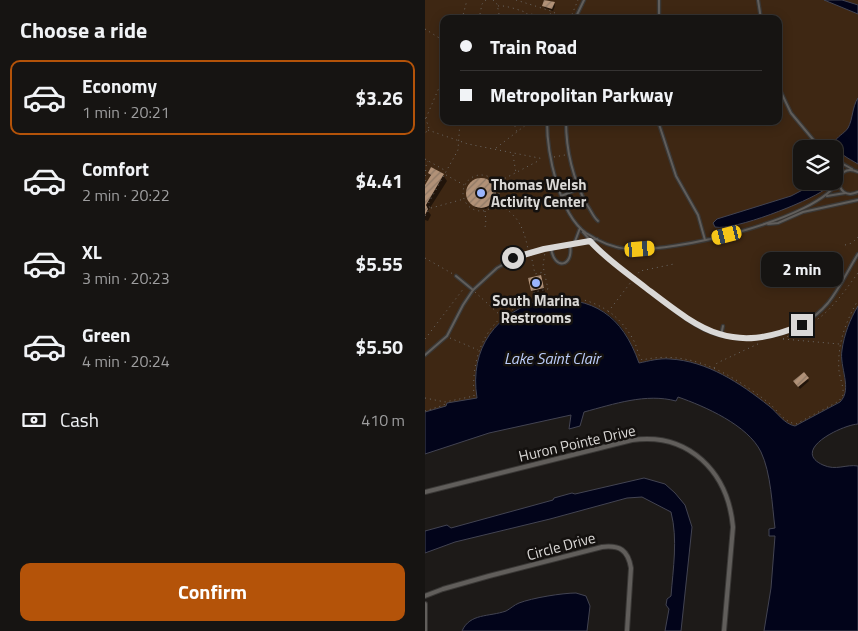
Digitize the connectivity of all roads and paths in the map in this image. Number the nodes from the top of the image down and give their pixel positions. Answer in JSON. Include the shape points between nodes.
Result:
{"nodes":[{"id":1,"x":467,"y":0,"type":"edge"},
{"id":2,"x":487,"y":0,"type":"edge"},
{"id":3,"x":493,"y":0,"type":"edge"},
{"id":4,"x":516,"y":0,"type":"edge"},
{"id":5,"x":578,"y":0,"type":"edge"},
{"id":6,"x":584,"y":0,"type":"edge"},
{"id":7,"x":659,"y":0,"type":"edge"},
{"id":8,"x":758,"y":0,"type":"edge"},
{"id":9,"x":497,"y":1,"type":"edge"},
{"id":10,"x":498,"y":6,"type":"junction"},
{"id":11,"x":551,"y":11,"type":"junction"},
{"id":12,"x":463,"y":15,"type":"edge"},
{"id":13,"x":480,"y":15,"type":"edge"},
{"id":14,"x":499,"y":15,"type":"edge"},
{"id":15,"x":529,"y":15,"type":"edge"},
{"id":16,"x":550,"y":15,"type":"edge"},
{"id":17,"x":559,"y":15,"type":"edge"},
{"id":18,"x":572,"y":15,"type":"edge"},
{"id":19,"x":577,"y":15,"type":"edge"},
{"id":20,"x":659,"y":15,"type":"edge"},
{"id":21,"x":760,"y":15,"type":"edge"},
{"id":22,"x":425,"y":30,"type":"edge"},
{"id":23,"x":440,"y":39,"type":"edge"},
{"id":24,"x":440,"y":85,"type":"edge"},
{"id":25,"x":782,"y":94,"type":"edge"},
{"id":26,"x":425,"y":118,"type":"edge"},
{"id":27,"x":460,"y":125,"type":"edge"},
{"id":28,"x":514,"y":125,"type":"edge"},
{"id":29,"x":526,"y":125,"type":"edge"},
{"id":30,"x":547,"y":125,"type":"edge"},
{"id":31,"x":566,"y":125,"type":"edge"},
{"id":32,"x":659,"y":125,"type":"edge"},
{"id":33,"x":428,"y":130,"type":"junction"},
{"id":34,"x":517,"y":132,"type":"junction"},
{"id":35,"x":425,"y":134,"type":"edge"},
{"id":36,"x":814,"y":140,"type":"edge"},
{"id":37,"x":458,"y":141,"type":"junction"},
{"id":38,"x":496,"y":148,"type":"junction"},
{"id":39,"x":513,"y":154,"type":"junction"},
{"id":40,"x":565,"y":155,"type":"dead end"},
{"id":41,"x":553,"y":157,"type":"dead end"},
{"id":42,"x":425,"y":159,"type":"edge"},
{"id":43,"x":428,"y":161,"type":"junction"},
{"id":44,"x":843,"y":164,"type":"edge"},
{"id":45,"x":854,"y":170,"type":"junction"},
{"id":46,"x":446,"y":171,"type":"junction"},
{"id":47,"x":858,"y":172,"type":"edge"},
{"id":48,"x":516,"y":173,"type":"junction"},
{"id":49,"x":843,"y":174,"type":"edge"},
{"id":50,"x":446,"y":175,"type":"junction"},
{"id":51,"x":425,"y":181,"type":"edge"},
{"id":52,"x":496,"y":184,"type":"junction"},
{"id":53,"x":465,"y":185,"type":"junction"},
{"id":54,"x":579,"y":189,"type":"junction"},
{"id":55,"x":833,"y":190,"type":"edge"},
{"id":56,"x":843,"y":190,"type":"edge"},
{"id":57,"x":846,"y":193,"type":"junction"},
{"id":58,"x":858,"y":193,"type":"edge"},
{"id":59,"x":561,"y":196,"type":"junction"},
{"id":60,"x":825,"y":197,"type":"junction"},
{"id":61,"x":464,"y":199,"type":"junction"},
{"id":62,"x":858,"y":200,"type":"edge"},
{"id":63,"x":496,"y":202,"type":"junction"},
{"id":64,"x":430,"y":208,"type":"junction"},
{"id":65,"x":485,"y":210,"type":"junction"},
{"id":66,"x":425,"y":216,"type":"edge"},
{"id":67,"x":598,"y":221,"type":"dead end"},
{"id":68,"x":765,"y":224,"type":"junction"},
{"id":69,"x":485,"y":227,"type":"dead end"},
{"id":70,"x":580,"y":228,"type":"junction"},
{"id":71,"x":858,"y":236,"type":"edge"},
{"id":72,"x":597,"y":240,"type":"junction"},
{"id":73,"x":705,"y":240,"type":"junction"},
{"id":74,"x":590,"y":241,"type":"junction"},
{"id":75,"x":574,"y":244,"type":"junction"},
{"id":76,"x":570,"y":245,"type":"junction"},
{"id":77,"x":845,"y":245,"type":"dead end"},
{"id":78,"x":551,"y":248,"type":"junction"},
{"id":79,"x":544,"y":249,"type":"junction"},
{"id":80,"x":529,"y":250,"type":"dead end"},
{"id":81,"x":858,"y":254,"type":"edge"},
{"id":82,"x":531,"y":255,"type":"dead end"},
{"id":83,"x":425,"y":258,"type":"edge"},
{"id":84,"x":544,"y":272,"type":"junction"},
{"id":85,"x":456,"y":276,"type":"joint"},
{"id":86,"x":467,"y":286,"type":"dead end"},
{"id":87,"x":474,"y":291,"type":"junction"},
{"id":88,"x":536,"y":299,"type":"junction"},
{"id":89,"x":858,"y":300,"type":"edge"},
{"id":90,"x":501,"y":317,"type":"junction"},
{"id":91,"x":723,"y":326,"type":"dead end"},
{"id":92,"x":721,"y":335,"type":"junction"},
{"id":93,"x":447,"y":336,"type":"junction"},
{"id":94,"x":425,"y":339,"type":"edge"},
{"id":95,"x":783,"y":339,"type":"dead end"},
{"id":96,"x":760,"y":343,"type":"dead end"},
{"id":97,"x":840,"y":344,"type":"junction"},
{"id":98,"x":478,"y":350,"type":"junction"},
{"id":99,"x":425,"y":355,"type":"edge"},
{"id":100,"x":714,"y":368,"type":"junction"},
{"id":101,"x":425,"y":398,"type":"edge"},
{"id":102,"x":445,"y":402,"type":"junction"},
{"id":103,"x":425,"y":411,"type":"edge"},
{"id":104,"x":425,"y":492,"type":"edge"},
{"id":105,"x":425,"y":596,"type":"edge"},
{"id":106,"x":425,"y":604,"type":"edge"},
{"id":107,"x":425,"y":630,"type":"edge"},
{"id":108,"x":627,"y":631,"type":"edge"},
{"id":109,"x":724,"y":631,"type":"edge"}],
"edges":[{"from":1,"to":12,"type":"path"},
{"from":2,"to":13,"type":"path","via":[[482,4]]},
{"from":3,"to":9,"type":"path"},
{"from":4,"to":11,"type":"path"},
{"from":5,"to":18,"type":"path"},
{"from":6,"to":19,"type":"lane"},
{"from":7,"to":20,"type":"lane"},
{"from":8,"to":21,"type":"lane"},
{"from":9,"to":10,"type":"path"},
{"from":10,"to":14,"type":"path"},
{"from":10,"to":15,"type":"path","via":[[504,5]]},
{"from":11,"to":16,"type":"path"},
{"from":11,"to":17,"type":"path"},
{"from":22,"to":23,"type":"path"},
{"from":24,"to":26,"type":"path"},
{"from":25,"to":36,"type":"lane","via":[[791,112]]},
{"from":26,"to":33,"type":"path"},
{"from":27,"to":37,"type":"path"},
{"from":28,"to":34,"type":"path"},
{"from":29,"to":34,"type":"path"},
{"from":30,"to":59,"type":"lane","via":[[549,158]]},
{"from":31,"to":54,"type":"lane","via":[[569,156]]},
{"from":32,"to":73,"type":"lane","via":[[676,176],[698,215]]},
{"from":33,"to":35,"type":"path"},
{"from":33,"to":37,"type":"path"},
{"from":34,"to":38,"type":"path"},
{"from":37,"to":38,"type":"path"},
{"from":37,"to":46,"type":"path","via":[[458,150]]},
{"from":38,"to":39,"type":"path"},
{"from":39,"to":48,"type":"path"},
{"from":39,"to":48,"type":"path","via":[[543,159]]},
{"from":40,"to":41,"type":"path"},
{"from":42,"to":43,"type":"path"},
{"from":43,"to":46,"type":"path"},
{"from":43,"to":51,"type":"path"},
{"from":44,"to":45,"type":"lane"},
{"from":45,"to":47,"type":"lane"},
{"from":45,"to":49,"type":"lane"},
{"from":46,"to":50,"type":"path"},
{"from":48,"to":52,"type":"path"},
{"from":50,"to":53,"type":"path"},
{"from":50,"to":64,"type":"path","via":[[428,204]]},
{"from":52,"to":53,"type":"path","via":[[489,177],[479,175]]},
{"from":52,"to":63,"type":"path","via":[[499,193]]},
{"from":53,"to":61,"type":"path"},
{"from":54,"to":59,"type":"lane"},
{"from":54,"to":67,"type":"lane"},
{"from":55,"to":60,"type":"lane"},
{"from":56,"to":57,"type":"lane"},
{"from":57,"to":58,"type":"lane"},
{"from":57,"to":60,"type":"lane"},
{"from":59,"to":70,"type":"lane"},
{"from":60,"to":68,"type":"lane"},
{"from":61,"to":64,"type":"path"},
{"from":61,"to":65,"type":"path","via":[[474,209]]},
{"from":62,"to":68,"type":"lane"},
{"from":63,"to":65,"type":"path"},
{"from":63,"to":80,"type":"path","via":[[513,213],[520,223]]},
{"from":64,"to":66,"type":"path"},
{"from":65,"to":69,"type":"path"},
{"from":68,"to":73,"type":"lane"},
{"from":70,"to":72,"type":"lane"},
{"from":70,"to":74,"type":"lane"},
{"from":70,"to":75,"type":"lane"},
{"from":71,"to":77,"type":"path","via":[[853,244]]},
{"from":72,"to":73,"type":"lane","via":[[635,249]]},
{"from":72,"to":74,"type":"lane"},
{"from":74,"to":75,"type":"lane"},
{"from":74,"to":92,"type":"lane","via":[[685,317]]},
{"from":75,"to":76,"type":"lane"},
{"from":76,"to":78,"type":"lane"},
{"from":76,"to":78,"type":"lane","via":[[570,257],[564,264],[554,260]]},
{"from":78,"to":79,"type":"lane"},
{"from":79,"to":84,"type":"path"},
{"from":79,"to":87,"type":"lane","via":[[513,258],[497,268]]},
{"from":81,"to":92,"type":"lane","via":[[827,303],[802,325],[767,337]]},
{"from":82,"to":84,"type":"path","via":[[535,274]]},
{"from":83,"to":85,"type":"path"},
{"from":84,"to":88,"type":"path","via":[[548,289],[534,292]]},
{"from":85,"to":87,"type":"lane"},
{"from":86,"to":94,"type":"path"},
{"from":87,"to":90,"type":"path"},
{"from":87,"to":93,"type":"lane"},
{"from":88,"to":90,"type":"path","via":[[513,308]]},
{"from":88,"to":100,"type":"path","via":[[571,297],[601,307],[623,325],[642,360],[676,357]]},
{"from":89,"to":97,"type":"path"},
{"from":90,"to":98,"type":"path"},
{"from":91,"to":92,"type":"lane"},
{"from":93,"to":98,"type":"path"},
{"from":93,"to":99,"type":"lane"},
{"from":95,"to":97,"type":"path"},
{"from":96,"to":100,"type":"path","via":[[717,363]]},
{"from":97,"to":100,"type":"path","via":[[838,354],[843,395],[839,401],[796,424],[788,422],[761,397]]},
{"from":98,"to":102,"type":"path","via":[[474,396]]},
{"from":101,"to":102,"type":"path"},
{"from":102,"to":103,"type":"path","via":[[444,406]]},
{"from":104,"to":109,"type":"street","name":"Huron Pointe Drive","via":[[631,440],[653,438],[683,448],[712,470],[723,487],[731,510],[733,527]]},
{"from":105,"to":108,"type":"street","name":"Circle Drive","via":[[602,547],[616,547],[626,552],[630,559]]},
{"from":106,"to":107,"type":"street"}]}
